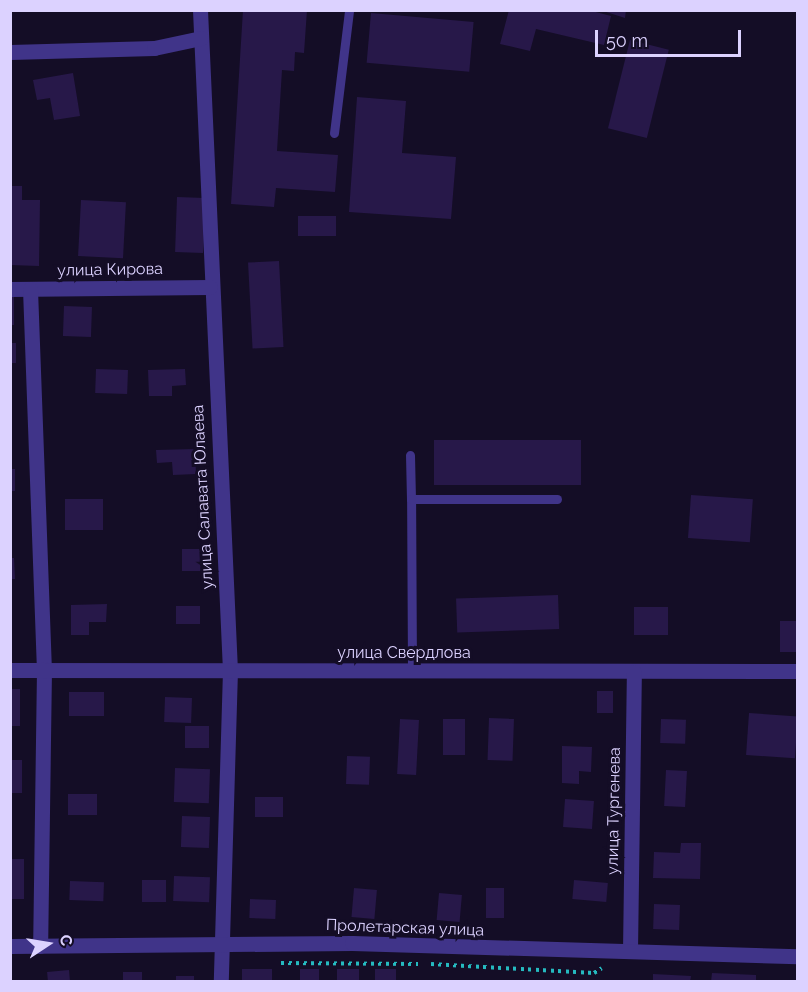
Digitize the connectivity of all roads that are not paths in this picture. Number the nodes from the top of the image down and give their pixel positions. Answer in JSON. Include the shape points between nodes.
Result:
{"nodes":[{"id":1,"x":200,"y":10,"type":"edge"},
{"id":2,"x":349,"y":10,"type":"edge"},
{"id":3,"x":201,"y":38,"type":"junction"},
{"id":4,"x":10,"y":52,"type":"edge"},
{"id":5,"x":334,"y":133,"type":"dead end"},
{"id":6,"x":210,"y":287,"type":"junction"},
{"id":7,"x":10,"y":289,"type":"edge"},
{"id":8,"x":30,"y":289,"type":"junction"},
{"id":9,"x":410,"y":455,"type":"dead end"},
{"id":10,"x":557,"y":499,"type":"dead end"},
{"id":11,"x":411,"y":500,"type":"junction"},
{"id":12,"x":44,"y":669,"type":"junction"},
{"id":13,"x":10,"y":670,"type":"edge"},
{"id":14,"x":230,"y":670,"type":"junction"},
{"id":15,"x":412,"y":671,"type":"junction"},
{"id":16,"x":798,"y":671,"type":"edge"},
{"id":17,"x":634,"y":672,"type":"junction"},
{"id":18,"x":10,"y":946,"type":"edge"},
{"id":19,"x":40,"y":946,"type":"junction"},
{"id":20,"x":220,"y":946,"type":"junction"},
{"id":21,"x":630,"y":951,"type":"junction"},
{"id":22,"x":798,"y":956,"type":"edge"},
{"id":23,"x":221,"y":981,"type":"edge"}],
"edges":[{"from":1,"to":3,"type":"street","name":"улица Салавата Юлаева"},
{"from":2,"to":5,"type":"lane"},
{"from":3,"to":4,"type":"street","via":[[154,48]]},
{"from":3,"to":6,"type":"street","name":"улица Салавата Юлаева"},
{"from":6,"to":8,"type":"street","name":"улица Кирова"},
{"from":6,"to":14,"type":"street","name":"улица Салавата Юлаева"},
{"from":7,"to":8,"type":"street","name":"улица Кирова"},
{"from":8,"to":12,"type":"street"},
{"from":9,"to":11,"type":"lane"},
{"from":10,"to":11,"type":"lane"},
{"from":11,"to":15,"type":"lane"},
{"from":12,"to":13,"type":"street","name":"улица Свердлова"},
{"from":12,"to":14,"type":"street","name":"улица Свердлова"},
{"from":12,"to":19,"type":"street"},
{"from":14,"to":15,"type":"street","name":"улица Свердлова"},
{"from":14,"to":20,"type":"street","name":"улица Салавата Юлаева"},
{"from":15,"to":17,"type":"street","name":"улица Свердлова"},
{"from":16,"to":17,"type":"street","name":"улица Свердлова"},
{"from":17,"to":21,"type":"street","name":"улица Тургенева"},
{"from":18,"to":19,"type":"street","name":"Пролетарская улица"},
{"from":19,"to":20,"type":"street","name":"Пролетарская улица"},
{"from":20,"to":21,"type":"street","name":"Пролетарская улица"},
{"from":20,"to":23,"type":"street","name":"улица Салавата Юлаева"},
{"from":21,"to":22,"type":"street","name":"Пролетарская улица"}]}
